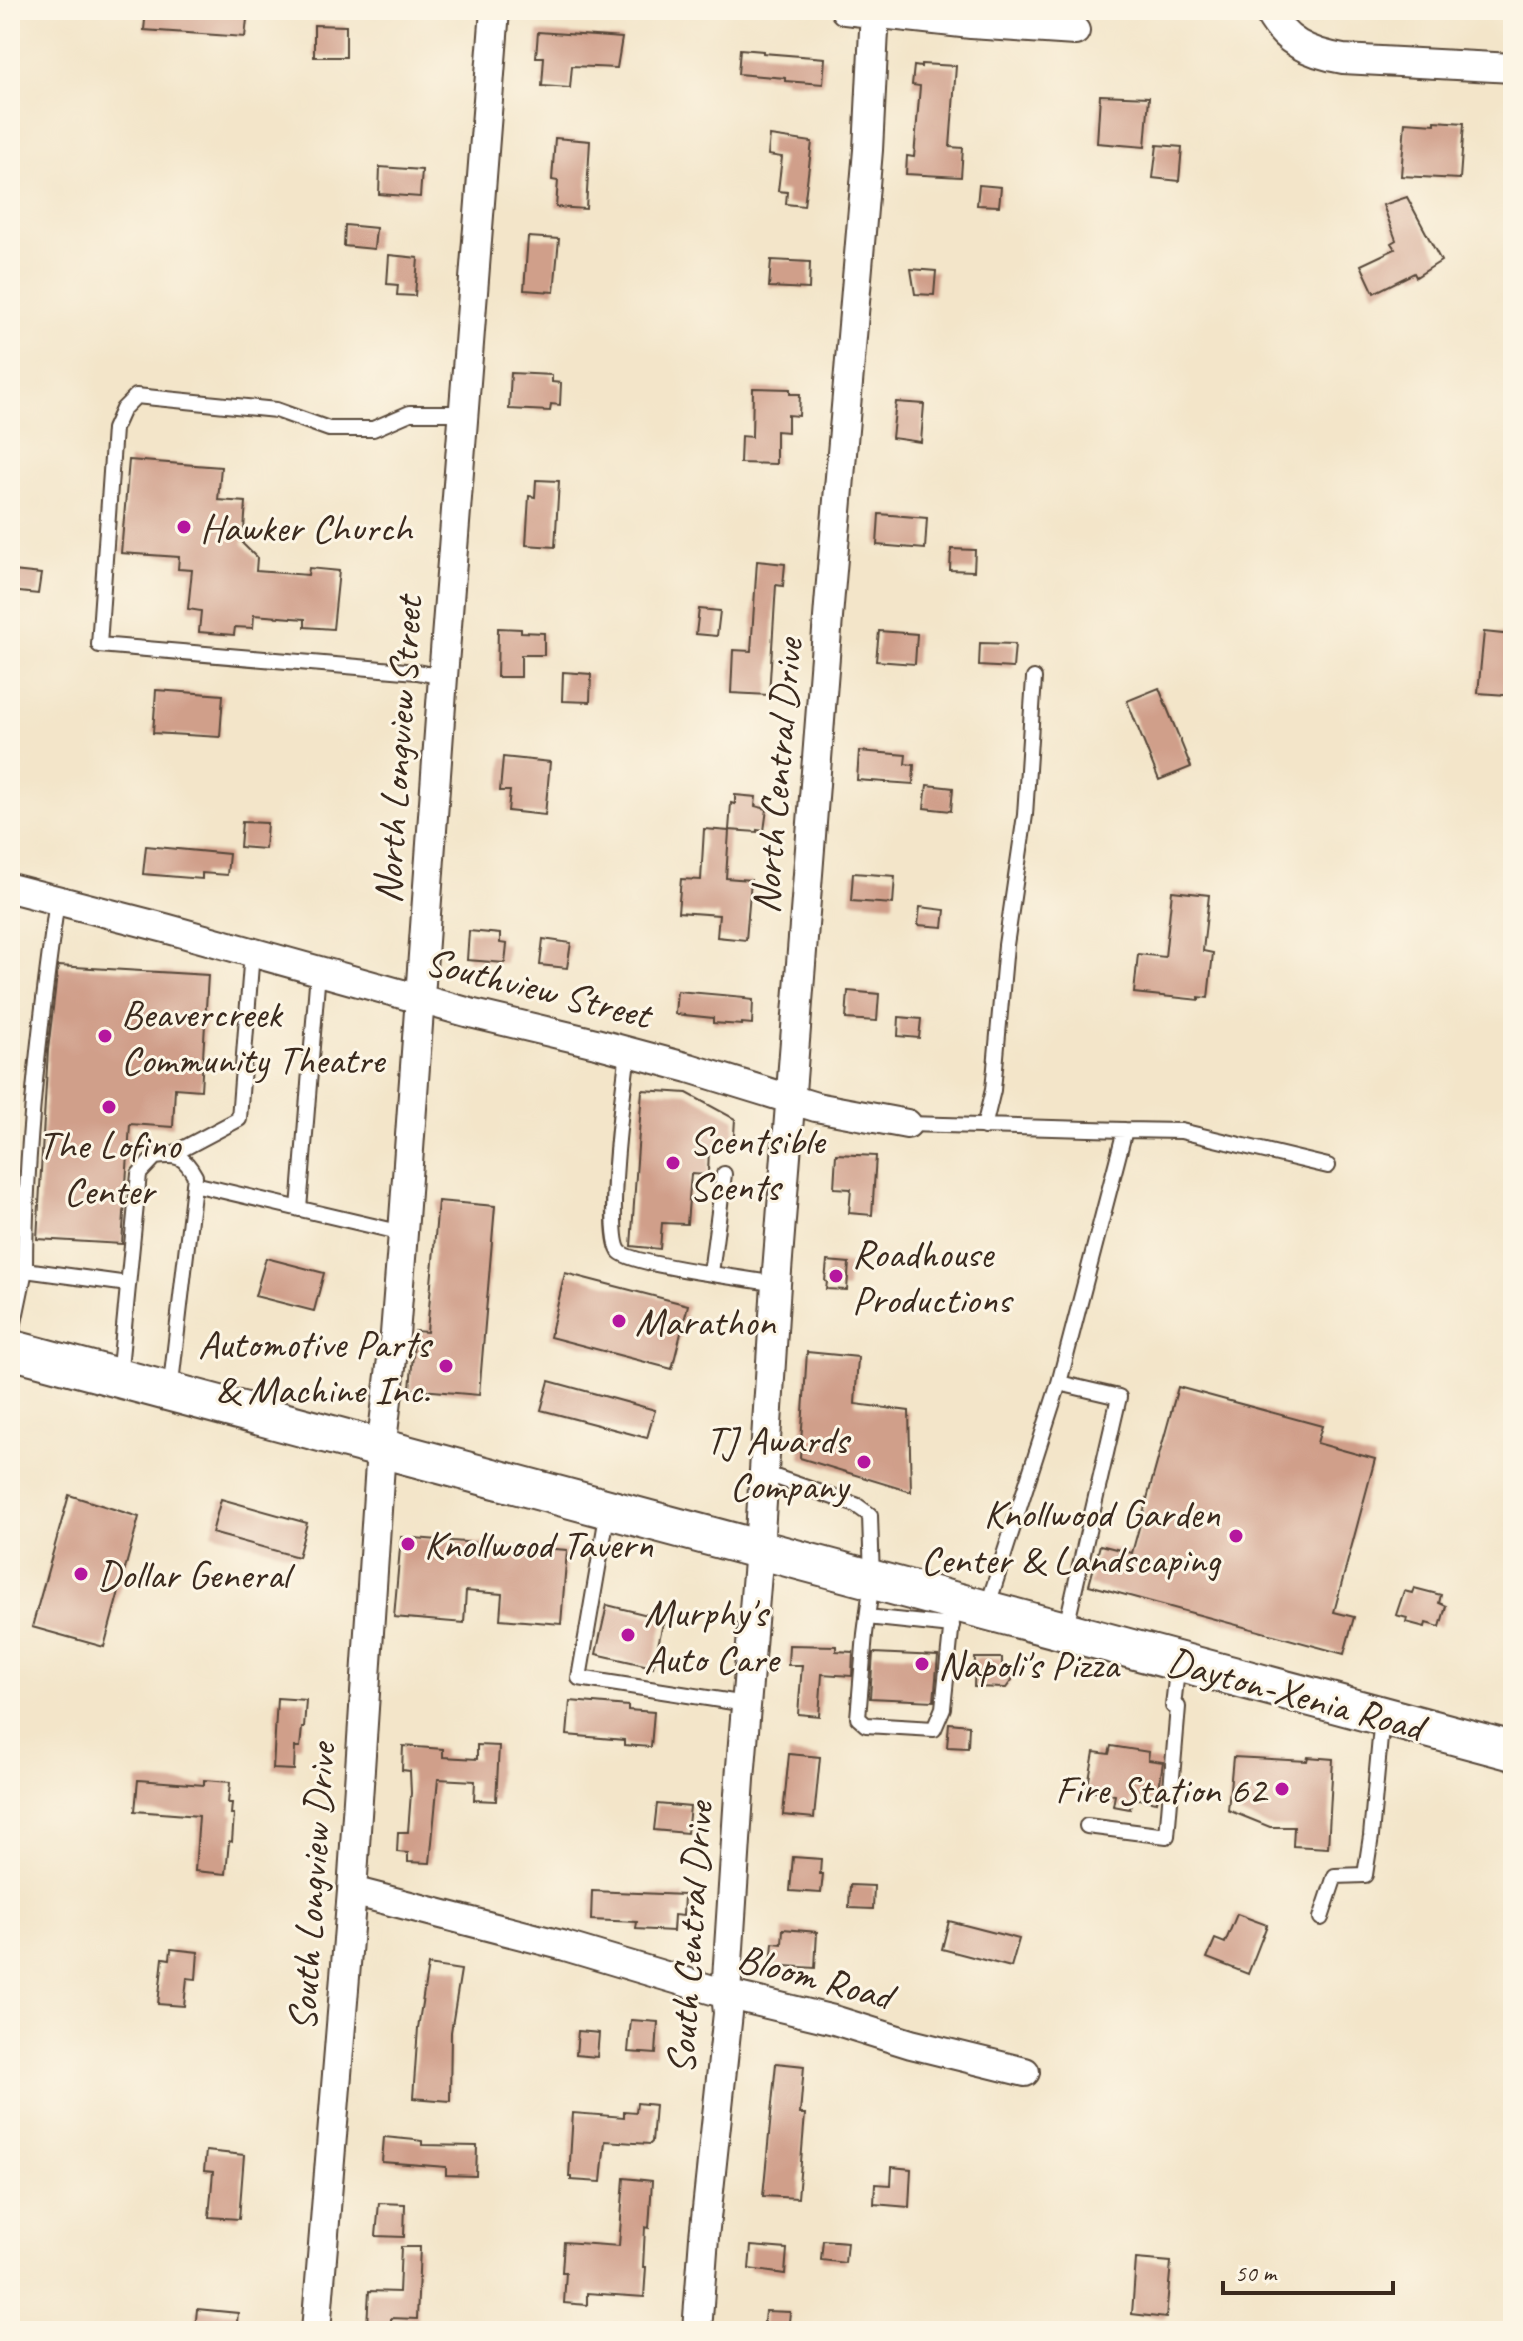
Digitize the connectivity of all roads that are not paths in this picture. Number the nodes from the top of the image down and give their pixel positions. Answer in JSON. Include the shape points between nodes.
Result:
{"nodes":[{"id":1,"x":495,"y":10,"type":"edge"},
{"id":2,"x":845,"y":10,"type":"edge"},
{"id":3,"x":1268,"y":10,"type":"edge"},
{"id":4,"x":875,"y":12,"type":"edge"},
{"id":5,"x":1075,"y":31,"type":"dead end"},
{"id":6,"x":1513,"y":68,"type":"edge"},
{"id":7,"x":463,"y":413,"type":"junction"},
{"id":8,"x":443,"y":677,"type":"junction"},
{"id":9,"x":1034,"y":678,"type":"dead end"},
{"id":10,"x":10,"y":888,"type":"edge"},
{"id":11,"x":57,"y":900,"type":"junction"},
{"id":12,"x":252,"y":952,"type":"junction"},
{"id":13,"x":318,"y":971,"type":"junction"},
{"id":14,"x":419,"y":999,"type":"junction"},
{"id":15,"x":628,"y":1052,"type":"junction"},
{"id":16,"x":790,"y":1098,"type":"junction"},
{"id":17,"x":907,"y":1124,"type":"joint"},
{"id":18,"x":984,"y":1127,"type":"junction"},
{"id":19,"x":1125,"y":1130,"type":"junction"},
{"id":20,"x":171,"y":1155,"type":"junction"},
{"id":21,"x":1328,"y":1166,"type":"dead end"},
{"id":22,"x":724,"y":1174,"type":"dead end"},
{"id":23,"x":194,"y":1184,"type":"junction"},
{"id":24,"x":299,"y":1209,"type":"junction"},
{"id":25,"x":403,"y":1233,"type":"junction"},
{"id":26,"x":25,"y":1270,"type":"junction"},
{"id":27,"x":711,"y":1273,"type":"junction"},
{"id":28,"x":128,"y":1284,"type":"junction"},
{"id":29,"x":776,"y":1284,"type":"junction"},
{"id":30,"x":10,"y":1342,"type":"edge"},
{"id":31,"x":10,"y":1349,"type":"edge"},
{"id":32,"x":118,"y":1378,"type":"junction"},
{"id":33,"x":1059,"y":1383,"type":"junction"},
{"id":34,"x":170,"y":1392,"type":"junction"},
{"id":35,"x":381,"y":1449,"type":"junction"},
{"id":36,"x":764,"y":1473,"type":"junction"},
{"id":37,"x":608,"y":1509,"type":"junction"},
{"id":38,"x":759,"y":1549,"type":"junction"},
{"id":39,"x":872,"y":1580,"type":"junction"},
{"id":40,"x":964,"y":1613,"type":"junction"},
{"id":41,"x":867,"y":1617,"type":"junction"},
{"id":42,"x":1065,"y":1631,"type":"junction"},
{"id":43,"x":1178,"y":1661,"type":"junction"},
{"id":44,"x":746,"y":1704,"type":"junction"},
{"id":45,"x":1382,"y":1716,"type":"junction"},
{"id":46,"x":1513,"y":1751,"type":"edge"},
{"id":47,"x":1087,"y":1826,"type":"dead end"},
{"id":48,"x":352,"y":1891,"type":"junction"},
{"id":49,"x":1321,"y":1918,"type":"dead end"},
{"id":50,"x":726,"y":1994,"type":"junction"},
{"id":51,"x":1025,"y":2072,"type":"dead end"},
{"id":52,"x":316,"y":2331,"type":"edge"},
{"id":53,"x":697,"y":2331,"type":"edge"}],
"edges":[{"from":1,"to":7,"type":"street","name":"North Longview Street"},
{"from":2,"to":4,"type":"street"},
{"from":3,"to":6,"type":"street","via":[[1291,41],[1323,55]]},
{"from":4,"to":5,"type":"street"},
{"from":4,"to":16,"type":"street","name":"North Central Drive","via":[[866,181]]},
{"from":7,"to":8,"type":"street","name":"North Longview Street"},
{"from":7,"to":8,"type":"lane","via":[[410,413],[373,429],[329,429],[276,410],[136,396],[114,429],[99,645]]},
{"from":8,"to":14,"type":"street","name":"North Longview Street"},
{"from":9,"to":18,"type":"lane","via":[[1025,815],[993,1090]]},
{"from":10,"to":11,"type":"street","name":"Southview Street"},
{"from":11,"to":12,"type":"street","name":"Southview Street"},
{"from":11,"to":26,"type":"lane","via":[[42,1005]]},
{"from":12,"to":13,"type":"street","name":"Southview Street"},
{"from":12,"to":20,"type":"lane","via":[[239,1119]]},
{"from":13,"to":14,"type":"street","name":"Southview Street"},
{"from":13,"to":24,"type":"lane"},
{"from":14,"to":15,"type":"street","name":"Southview Street"},
{"from":14,"to":25,"type":"street","name":"North Longview Street"},
{"from":15,"to":16,"type":"street","name":"Southview Street"},
{"from":15,"to":27,"type":"lane","via":[[615,1244],[622,1255],[644,1262]]},
{"from":16,"to":17,"type":"street","name":"Southview Street"},
{"from":16,"to":29,"type":"street","name":"North Central Drive"},
{"from":17,"to":18,"type":"lane"},
{"from":18,"to":19,"type":"lane"},
{"from":19,"to":21,"type":"lane","via":[[1181,1131]]},
{"from":19,"to":33,"type":"lane"},
{"from":20,"to":23,"type":"lane","via":[[186,1160]]},
{"from":20,"to":28,"type":"lane","via":[[155,1157],[139,1174]]},
{"from":22,"to":27,"type":"lane"},
{"from":23,"to":24,"type":"lane"},
{"from":23,"to":34,"type":"lane"},
{"from":24,"to":25,"type":"lane"},
{"from":25,"to":35,"type":"street","name":"North Longview Street"},
{"from":26,"to":28,"type":"lane"},
{"from":26,"to":30,"type":"lane"},
{"from":27,"to":29,"type":"lane"},
{"from":28,"to":32,"type":"lane"},
{"from":29,"to":36,"type":"street","name":"North Central Drive"},
{"from":31,"to":32,"type":"main road","name":"Dayton-Xenia Road"},
{"from":32,"to":34,"type":"main road","name":"Dayton-Xenia Road"},
{"from":33,"to":40,"type":"lane"},
{"from":33,"to":42,"type":"lane","via":[[1119,1397]]},
{"from":34,"to":35,"type":"main road","name":"Dayton-Xenia Road"},
{"from":35,"to":37,"type":"main road","name":"Dayton-Xenia Road"},
{"from":35,"to":48,"type":"street","name":"South Longview Drive"},
{"from":36,"to":38,"type":"street","name":"North Central Drive"},
{"from":36,"to":39,"type":"lane","via":[[856,1505],[870,1515]]},
{"from":37,"to":38,"type":"main road","name":"Dayton-Xenia Road"},
{"from":37,"to":44,"type":"lane","via":[[579,1678]]},
{"from":38,"to":39,"type":"main road","name":"Dayton-Xenia Road"},
{"from":38,"to":44,"type":"street","name":"South Central Drive"},
{"from":39,"to":40,"type":"main road","name":"Dayton-Xenia Road"},
{"from":39,"to":41,"type":"lane"},
{"from":40,"to":41,"type":"lane"},
{"from":40,"to":41,"type":"lane","via":[[934,1729],[866,1725],[858,1718]]},
{"from":40,"to":42,"type":"main road","name":"Dayton-Xenia Road"},
{"from":42,"to":43,"type":"main road","name":"Dayton-Xenia Road"},
{"from":43,"to":45,"type":"main road","name":"Dayton-Xenia Road"},
{"from":43,"to":47,"type":"lane","via":[[1167,1836]]},
{"from":44,"to":50,"type":"street","name":"South Central Drive"},
{"from":45,"to":46,"type":"main road","name":"Dayton-Xenia Road"},
{"from":45,"to":49,"type":"lane","via":[[1365,1875],[1335,1876]]},
{"from":48,"to":50,"type":"street","name":"Bloom Road"},
{"from":48,"to":52,"type":"street","name":"South Longview Drive"},
{"from":50,"to":51,"type":"street","name":"Bloom Road"},
{"from":50,"to":53,"type":"street","name":"South Central Drive"}]}
